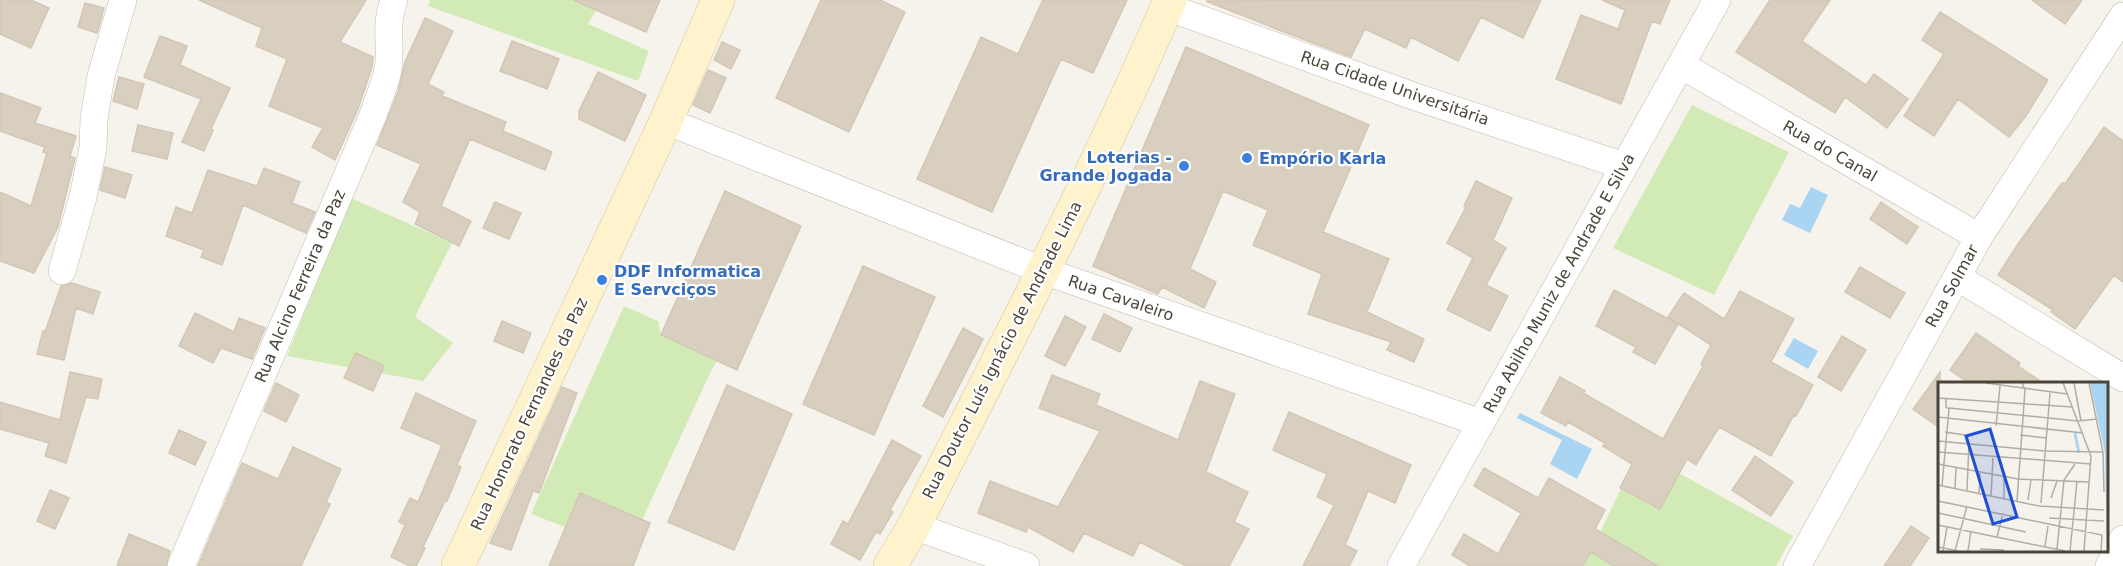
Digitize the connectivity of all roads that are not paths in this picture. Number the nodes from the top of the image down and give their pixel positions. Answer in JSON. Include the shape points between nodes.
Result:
{"nodes":[{"id":1,"x":123,"y":0,"type":"edge"},
{"id":2,"x":394,"y":0,"type":"edge"},
{"id":3,"x":718,"y":0,"type":"edge"},
{"id":4,"x":1717,"y":0,"type":"edge"},
{"id":5,"x":1168,"y":4,"type":"edge"},
{"id":6,"x":2123,"y":16,"type":"edge"},
{"id":7,"x":1681,"y":65,"type":"junction"},
{"id":8,"x":666,"y":122,"type":"junction"},
{"id":9,"x":1624,"y":166,"type":"junction"},
{"id":10,"x":1979,"y":237,"type":"junction"},
{"id":11,"x":62,"y":271,"type":"dead end"},
{"id":12,"x":1044,"y":271,"type":"junction"},
{"id":13,"x":1957,"y":277,"type":"junction"},
{"id":14,"x":2123,"y":378,"type":"edge"},
{"id":15,"x":1480,"y":423,"type":"junction"},
{"id":16,"x":914,"y":526,"type":"junction"},
{"id":17,"x":2123,"y":539,"type":"edge"},
{"id":18,"x":181,"y":566,"type":"edge"},
{"id":19,"x":458,"y":566,"type":"edge"},
{"id":20,"x":890,"y":566,"type":"edge"},
{"id":21,"x":1026,"y":566,"type":"edge"},
{"id":22,"x":1401,"y":566,"type":"edge"},
{"id":23,"x":1797,"y":566,"type":"edge"},
{"id":24,"x":2109,"y":566,"type":"edge"}],
"edges":[{"from":1,"to":11,"type":"street","via":[[100,76],[93,147]]},
{"from":2,"to":18,"type":"street","name":"Rua Alcino Ferreira da Paz","via":[[389,15],[388,71],[373,115]]},
{"from":3,"to":8,"type":"main road","name":"Rua Honorato Fernandes da Paz"},
{"from":4,"to":7,"type":"street","name":"Rua Abilho Muniz de Andrade E Silva"},
{"from":5,"to":9,"type":"street","name":"Rua Cidade Universitária","via":[[1416,97]]},
{"from":5,"to":12,"type":"main road","name":"Rua Doutor Luís Ignácio de Andrade Lima"},
{"from":6,"to":10,"type":"street","name":"Rua Solmar"},
{"from":7,"to":9,"type":"street","name":"Rua Abilho Muniz de Andrade E Silva"},
{"from":7,"to":10,"type":"street","name":"Rua do Canal"},
{"from":8,"to":12,"type":"street","name":"Rua Cavaleiro"},
{"from":8,"to":19,"type":"main road","name":"Rua Honorato Fernandes da Paz"},
{"from":9,"to":15,"type":"street","name":"Rua Abilho Muniz de Andrade E Silva"},
{"from":10,"to":13,"type":"street","name":"Rua Solmar"},
{"from":12,"to":15,"type":"street","name":"Rua Cavaleiro"},
{"from":12,"to":16,"type":"main road","name":"Rua Doutor Luís Ignácio de Andrade Lima"},
{"from":13,"to":14,"type":"street"},
{"from":13,"to":23,"type":"street","name":"Rua Solmar"},
{"from":15,"to":22,"type":"street","name":"Rua Abilho Muniz de Andrade E Silva"},
{"from":16,"to":20,"type":"main road","name":"Rua Doutor Luís Ignácio de Andrade Lima"},
{"from":16,"to":21,"type":"street"},
{"from":17,"to":24,"type":"street"}]}
